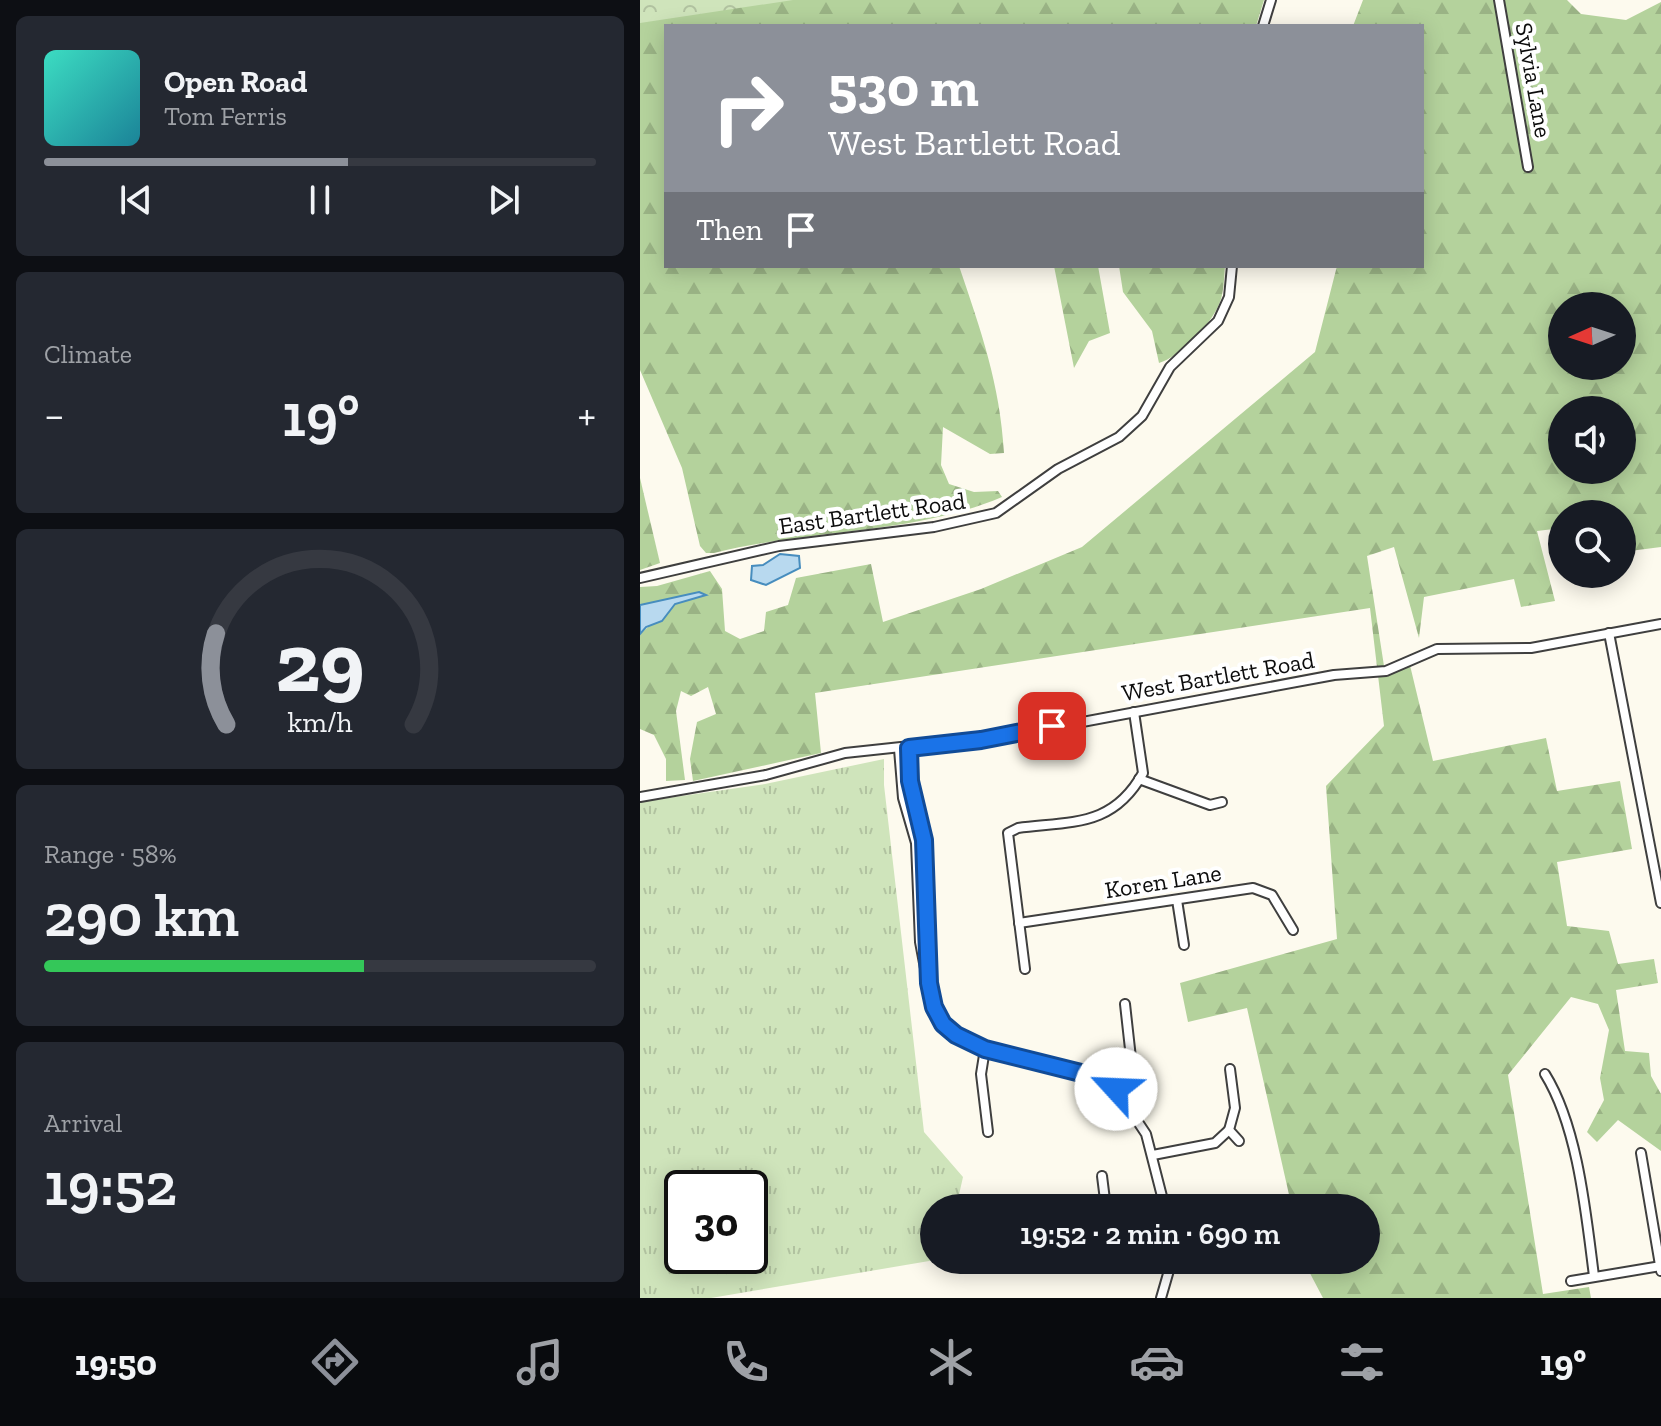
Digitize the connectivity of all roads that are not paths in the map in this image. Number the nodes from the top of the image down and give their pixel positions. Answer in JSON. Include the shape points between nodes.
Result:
{"nodes":[{"id":1,"x":1271,"y":0,"type":"edge"},
{"id":2,"x":1499,"y":0,"type":"edge"},
{"id":3,"x":1264,"y":24,"type":"edge"},
{"id":4,"x":1528,"y":167,"type":"dead end"},
{"id":5,"x":1232,"y":268,"type":"edge"},
{"id":6,"x":640,"y":578,"type":"edge"},
{"id":7,"x":1661,"y":624,"type":"edge"},
{"id":8,"x":1609,"y":633,"type":"junction"},
{"id":9,"x":1134,"y":712,"type":"junction"},
{"id":10,"x":904,"y":748,"type":"junction"},
{"id":11,"x":1139,"y":779,"type":"junction"},
{"id":12,"x":640,"y":797,"type":"edge"},
{"id":13,"x":1222,"y":802,"type":"dead end"},
{"id":14,"x":1659,"y":881,"type":"edge"},
{"id":15,"x":1177,"y":900,"type":"junction"},
{"id":16,"x":1661,"y":903,"type":"edge"},
{"id":17,"x":1019,"y":923,"type":"junction"},
{"id":18,"x":1293,"y":930,"type":"dead end"},
{"id":19,"x":1184,"y":945,"type":"dead end"},
{"id":20,"x":1025,"y":969,"type":"dead end"},
{"id":21,"x":1125,"y":1004,"type":"dead end"},
{"id":22,"x":985,"y":1049,"type":"junction"},
{"id":23,"x":1131,"y":1058,"type":"junction"},
{"id":24,"x":1143,"y":1060,"type":"dead end"},
{"id":25,"x":1230,"y":1069,"type":"dead end"},
{"id":26,"x":1545,"y":1074,"type":"dead end"},
{"id":27,"x":1116,"y":1089,"type":"junction"},
{"id":28,"x":1229,"y":1130,"type":"junction"},
{"id":29,"x":988,"y":1132,"type":"dead end"},
{"id":30,"x":1239,"y":1141,"type":"dead end"},
{"id":31,"x":1641,"y":1153,"type":"dead end"},
{"id":32,"x":1153,"y":1155,"type":"junction"},
{"id":33,"x":1102,"y":1176,"type":"dead end"},
{"id":34,"x":1104,"y":1194,"type":"edge"},
{"id":35,"x":1162,"y":1194,"type":"edge"},
{"id":36,"x":1661,"y":1268,"type":"edge"},
{"id":37,"x":1168,"y":1274,"type":"edge"},
{"id":38,"x":1594,"y":1276,"type":"junction"},
{"id":39,"x":1571,"y":1281,"type":"dead end"},
{"id":40,"x":1161,"y":1298,"type":"edge"}],
"edges":[{"from":1,"to":3,"type":"street"},
{"from":2,"to":4,"type":"street","name":"Sylvia Lane"},
{"from":5,"to":6,"type":"street","name":"East Bartlett Road","via":[[1229,297],[1218,321],[1170,367],[1142,416],[1119,437],[1058,469],[996,513],[934,527],[768,548]]},
{"from":7,"to":8,"type":"street","name":"West Bartlett Road"},
{"from":8,"to":9,"type":"street","name":"West Bartlett Road","via":[[1517,649],[1437,649],[1386,671],[1334,675]]},
{"from":8,"to":14,"type":"street"},
{"from":9,"to":10,"type":"street","name":"West Bartlett Road","via":[[981,740]]},
{"from":9,"to":11,"type":"street","via":[[1143,773]]},
{"from":10,"to":12,"type":"street","name":"West Bartlett Road","via":[[845,753],[766,775]]},
{"from":10,"to":22,"type":"street","via":[[930,995],[943,1024]]},
{"from":11,"to":13,"type":"street","via":[[1210,805]]},
{"from":11,"to":17,"type":"street","via":[[1122,802],[1101,817],[1008,833]]},
{"from":14,"to":16,"type":"street"},
{"from":15,"to":17,"type":"street","name":"Koren Lane"},
{"from":15,"to":18,"type":"street","name":"Koren Lane","via":[[1259,889],[1272,895]]},
{"from":15,"to":19,"type":"street"},
{"from":17,"to":20,"type":"street"},
{"from":21,"to":23,"type":"street"},
{"from":22,"to":27,"type":"street","via":[[1089,1075]]},
{"from":22,"to":29,"type":"street","via":[[981,1074]]},
{"from":23,"to":24,"type":"street"},
{"from":23,"to":27,"type":"street"},
{"from":25,"to":28,"type":"street","via":[[1235,1108]]},
{"from":26,"to":38,"type":"street","via":[[1566,1116]]},
{"from":27,"to":32,"type":"street","via":[[1137,1115]]},
{"from":28,"to":30,"type":"street"},
{"from":28,"to":32,"type":"street","via":[[1215,1143]]},
{"from":31,"to":36,"type":"street"},
{"from":32,"to":35,"type":"street"},
{"from":33,"to":34,"type":"street"},
{"from":36,"to":38,"type":"street"},
{"from":37,"to":40,"type":"street"},
{"from":38,"to":39,"type":"street"}]}
